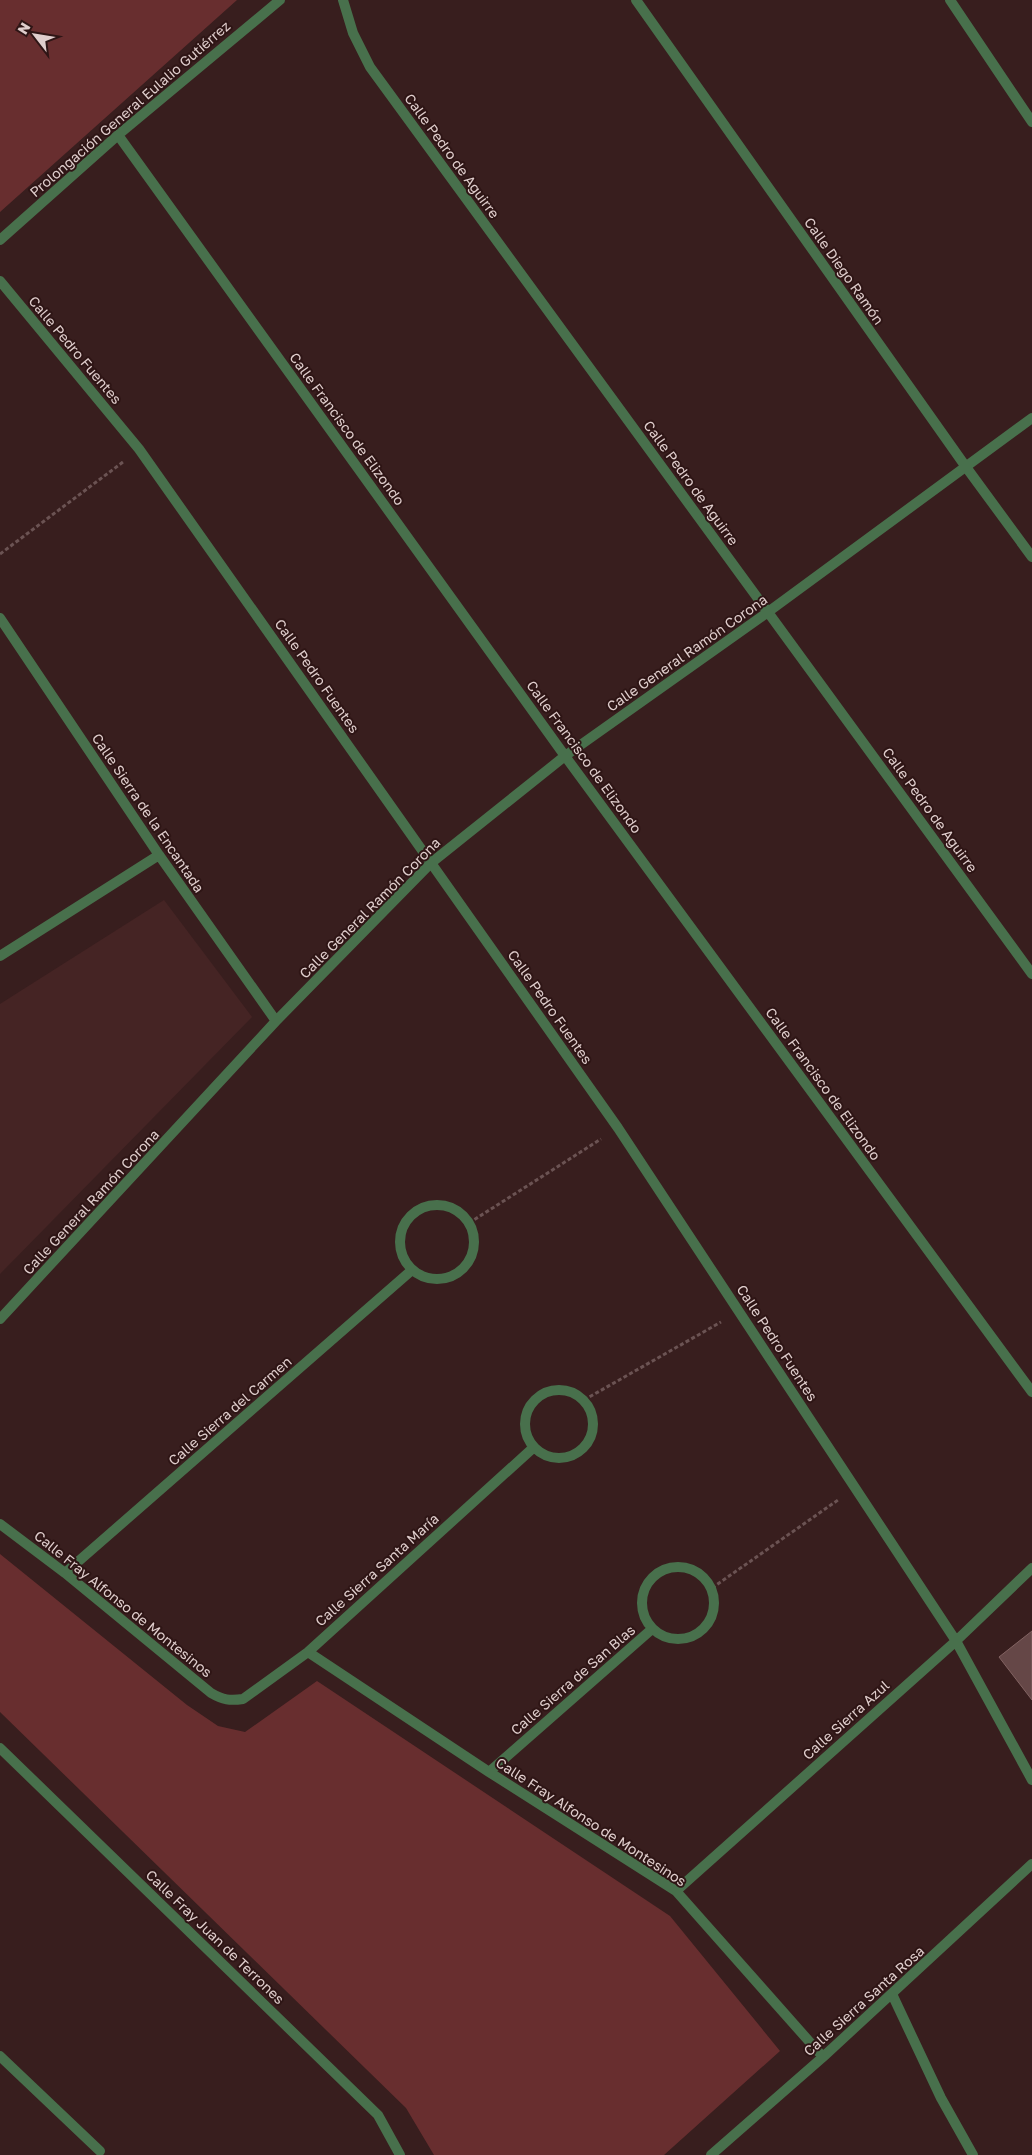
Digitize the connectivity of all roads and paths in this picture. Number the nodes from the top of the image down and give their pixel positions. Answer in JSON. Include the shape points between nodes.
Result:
{"nodes":[{"id":1,"x":280,"y":0,"type":"edge"},
{"id":2,"x":343,"y":0,"type":"edge"},
{"id":3,"x":636,"y":0,"type":"edge"},
{"id":4,"x":950,"y":0,"type":"edge"},
{"id":5,"x":1032,"y":122,"type":"edge"},
{"id":6,"x":118,"y":135,"type":"junction"},
{"id":7,"x":0,"y":240,"type":"edge"},
{"id":8,"x":0,"y":281,"type":"edge"},
{"id":9,"x":1032,"y":418,"type":"edge"},
{"id":10,"x":140,"y":449,"type":"junction"},
{"id":11,"x":966,"y":467,"type":"junction"},
{"id":12,"x":0,"y":554,"type":"edge"},
{"id":13,"x":1032,"y":557,"type":"edge"},
{"id":14,"x":768,"y":612,"type":"junction"},
{"id":15,"x":0,"y":618,"type":"edge"},
{"id":16,"x":566,"y":756,"type":"junction"},
{"id":17,"x":159,"y":855,"type":"junction"},
{"id":18,"x":431,"y":863,"type":"junction"},
{"id":19,"x":0,"y":956,"type":"edge"},
{"id":20,"x":1032,"y":974,"type":"edge"},
{"id":21,"x":276,"y":1022,"type":"junction"},
{"id":22,"x":618,"y":1128,"type":"junction"},
{"id":23,"x":469,"y":1224,"type":"junction"},
{"id":24,"x":412,"y":1270,"type":"junction"},
{"id":25,"x":740,"y":1311,"type":"junction"},
{"id":26,"x":0,"y":1319,"type":"edge"},
{"id":27,"x":1032,"y":1392,"type":"edge"},
{"id":28,"x":584,"y":1400,"type":"junction"},
{"id":29,"x":533,"y":1448,"type":"junction"},
{"id":30,"x":855,"y":1488,"type":"junction"},
{"id":31,"x":0,"y":1524,"type":"edge"},
{"id":32,"x":1032,"y":1568,"type":"edge"},
{"id":33,"x":65,"y":1573,"type":"junction"},
{"id":34,"x":712,"y":1588,"type":"junction"},
{"id":35,"x":652,"y":1629,"type":"junction"},
{"id":36,"x":956,"y":1641,"type":"junction"},
{"id":37,"x":308,"y":1652,"type":"junction"},
{"id":38,"x":231,"y":1701,"type":"joint"},
{"id":39,"x":0,"y":1748,"type":"edge"},
{"id":40,"x":489,"y":1772,"type":"junction"},
{"id":41,"x":1032,"y":1780,"type":"edge"},
{"id":42,"x":1032,"y":1864,"type":"edge"},
{"id":43,"x":676,"y":1891,"type":"junction"},
{"id":44,"x":892,"y":1994,"type":"junction"},
{"id":45,"x":0,"y":2056,"type":"edge"},
{"id":46,"x":823,"y":2057,"type":"junction"},
{"id":47,"x":100,"y":2151,"type":"dead end"},
{"id":48,"x":400,"y":2155,"type":"edge"},
{"id":49,"x":711,"y":2155,"type":"edge"},
{"id":50,"x":973,"y":2155,"type":"edge"}],
"edges":[{"from":1,"to":6,"type":"street","name":"Prolongación General Eulalio Gutiérrez"},
{"from":2,"to":14,"type":"street","name":"Calle Pedro de Aguirre","via":[[353,33],[370,67]]},
{"from":3,"to":11,"type":"street","name":"Calle Diego Ramón"},
{"from":4,"to":5,"type":"street"},
{"from":6,"to":7,"type":"street","name":"Prolongación General Eulalio Gutiérrez"},
{"from":6,"to":16,"type":"street","name":"Calle Francisco de Elizondo"},
{"from":8,"to":10,"type":"street","name":"Calle Pedro Fuentes"},
{"from":9,"to":11,"type":"street","name":"Calle General Ramón Corona"},
{"from":10,"to":12,"type":"path"},
{"from":10,"to":18,"type":"street","name":"Calle Pedro Fuentes"},
{"from":11,"to":13,"type":"street","name":"Calle Diego Ramón"},
{"from":11,"to":14,"type":"street","name":"Calle General Ramón Corona"},
{"from":14,"to":16,"type":"street","name":"Calle General Ramón Corona"},
{"from":14,"to":20,"type":"street","name":"Calle Pedro de Aguirre"},
{"from":15,"to":17,"type":"street","name":"Calle Sierra de la Encantada"},
{"from":16,"to":18,"type":"street","name":"Calle General Ramón Corona"},
{"from":16,"to":27,"type":"street","name":"Calle Francisco de Elizondo"},
{"from":17,"to":19,"type":"street"},
{"from":17,"to":21,"type":"street","name":"Calle Sierra de la Encantada"},
{"from":18,"to":21,"type":"street","name":"Calle General Ramón Corona"},
{"from":18,"to":22,"type":"street","name":"Calle Pedro Fuentes"},
{"from":21,"to":26,"type":"street","name":"Calle General Ramón Corona"},
{"from":22,"to":23,"type":"path"},
{"from":22,"to":25,"type":"street","name":"Calle Pedro Fuentes"},
{"from":23,"to":24,"type":"street","via":[[474,1236],[473,1248],[461,1271],[436,1280]]},
{"from":23,"to":24,"type":"street","via":[[450,1207],[424,1207],[413,1214],[405,1223],[400,1248]]},
{"from":24,"to":33,"type":"street","name":"Calle Sierra del Carmen"},
{"from":25,"to":28,"type":"path"},
{"from":25,"to":30,"type":"street","name":"Calle Pedro Fuentes"},
{"from":28,"to":29,"type":"street","via":[[593,1421],[592,1434],[582,1448],[567,1457],[555,1458]]},
{"from":28,"to":29,"type":"street","via":[[563,1389],[551,1389],[539,1395],[525,1414],[524,1426]]},
{"from":29,"to":37,"type":"street","name":"Calle Sierra Santa María"},
{"from":30,"to":34,"type":"path"},
{"from":30,"to":36,"type":"street","name":"Calle Pedro Fuentes"},
{"from":31,"to":33,"type":"street","name":"Calle Fray Alfonso de Montesinos"},
{"from":32,"to":36,"type":"street","name":"Calle Sierra Azul"},
{"from":33,"to":38,"type":"street","name":"Calle Fray Alfonso de Montesinos","via":[[211,1693]]},
{"from":34,"to":35,"type":"street","name":"Calle Sierra de San Blas","via":[[714,1613],[704,1629],[691,1637],[677,1639],[663,1637]]},
{"from":34,"to":35,"type":"street","name":"Calle Sierra de San Blas","via":[[703,1575],[692,1568],[677,1566],[660,1571],[650,1579],[643,1594],[645,1618]]},
{"from":35,"to":40,"type":"street","name":"Calle Sierra de San Blas"},
{"from":36,"to":41,"type":"street","name":"Calle Pedro Fuentes"},
{"from":36,"to":43,"type":"street","name":"Calle Sierra Azul"},
{"from":37,"to":38,"type":"street","name":"Calle Sierra Santa María","via":[[243,1699]]},
{"from":37,"to":40,"type":"street","name":"Calle Fray Alfonso de Montesinos"},
{"from":39,"to":48,"type":"street","name":"Calle Fray Juan de Terrones","via":[[378,2115]]},
{"from":40,"to":43,"type":"street","name":"Calle Fray Alfonso de Montesinos"},
{"from":42,"to":44,"type":"street","name":"Calle Sierra Santa Rosa"},
{"from":43,"to":46,"type":"street","name":"Calle Fray Alfonso de Montesinos"},
{"from":44,"to":46,"type":"street","name":"Calle Sierra Santa Rosa"},
{"from":44,"to":50,"type":"street","via":[[941,2098]]},
{"from":45,"to":47,"type":"street"},
{"from":46,"to":49,"type":"street","name":"Calle Sierra Santa Rosa"}]}
